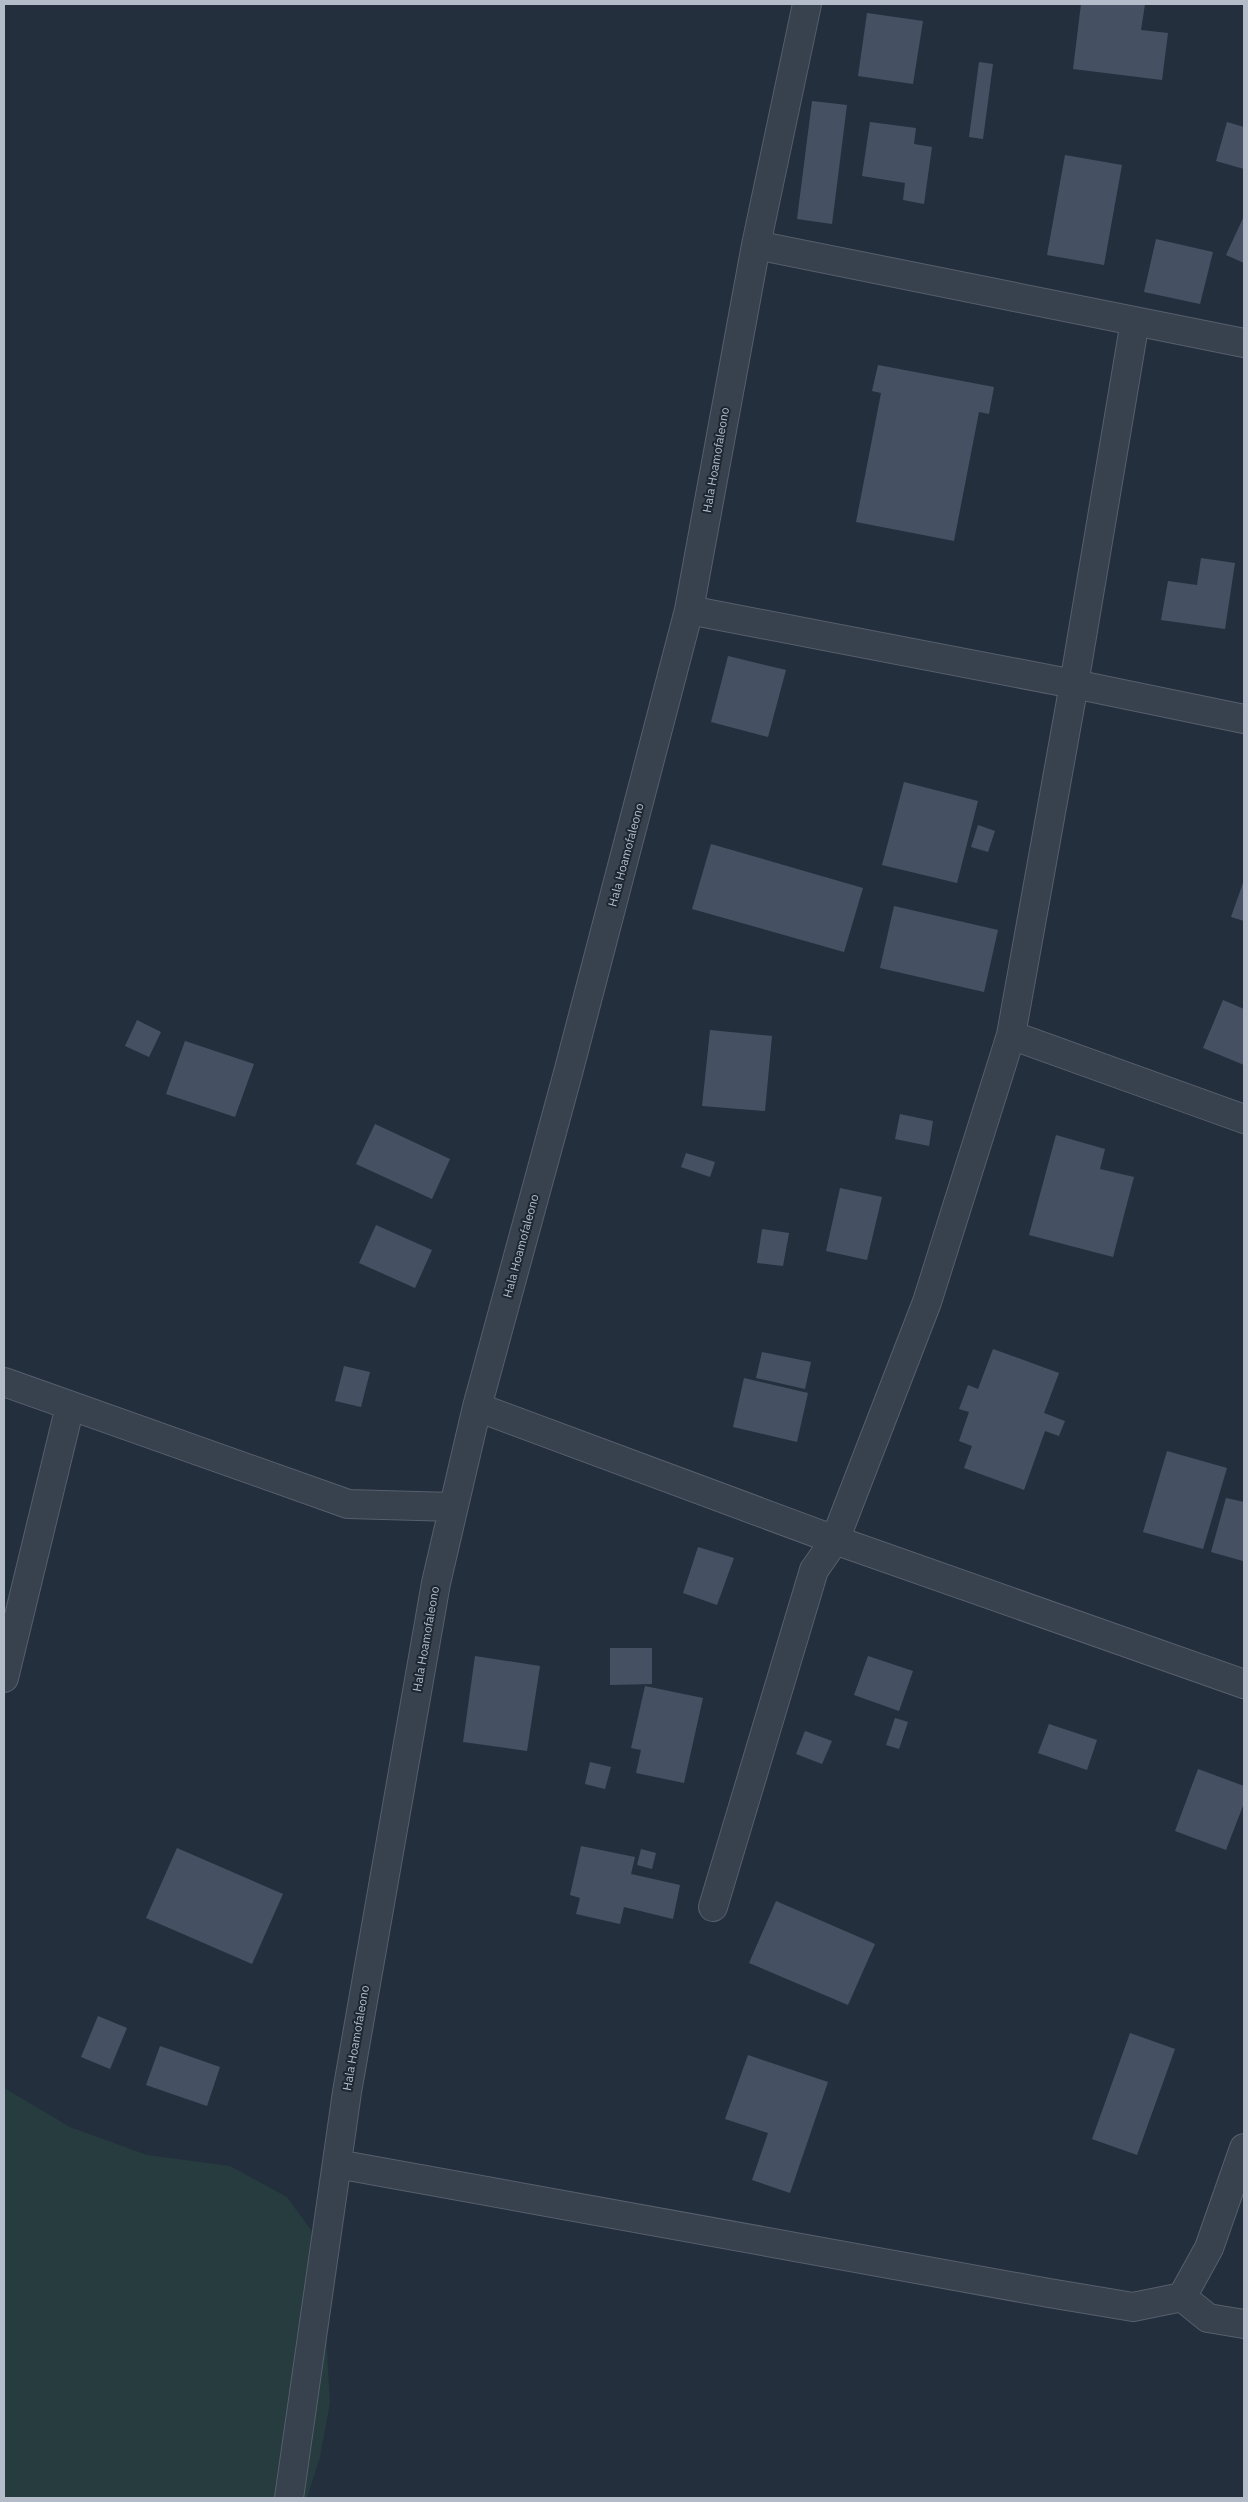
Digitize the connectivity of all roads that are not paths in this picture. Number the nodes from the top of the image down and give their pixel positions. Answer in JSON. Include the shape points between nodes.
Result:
{"nodes":[{"id":1,"x":807,"y":4,"type":"edge"},
{"id":2,"x":756,"y":246,"type":"junction"},
{"id":3,"x":1135,"y":322,"type":"junction"},
{"id":4,"x":1244,"y":343,"type":"edge"},
{"id":5,"x":689,"y":610,"type":"junction"},
{"id":6,"x":1074,"y":684,"type":"junction"},
{"id":7,"x":1244,"y":719,"type":"edge"},
{"id":8,"x":1011,"y":1035,"type":"junction"},
{"id":9,"x":1244,"y":1120,"type":"edge"},
{"id":10,"x":4,"y":1382,"type":"edge"},
{"id":11,"x":70,"y":1406,"type":"junction"},
{"id":12,"x":477,"y":1407,"type":"junction"},
{"id":13,"x":454,"y":1507,"type":"junction"},
{"id":14,"x":834,"y":1540,"type":"junction"},
{"id":15,"x":4,"y":1678,"type":"edge"},
{"id":16,"x":1244,"y":1684,"type":"edge"},
{"id":17,"x":713,"y":1907,"type":"dead end"},
{"id":18,"x":1244,"y":2148,"type":"edge"},
{"id":19,"x":337,"y":2164,"type":"junction"},
{"id":20,"x":1182,"y":2298,"type":"junction"},
{"id":21,"x":1244,"y":2324,"type":"edge"},
{"id":22,"x":290,"y":2498,"type":"edge"}],
"edges":[{"from":1,"to":2,"type":"street","name":"Hala Hoamofaleono"},
{"from":2,"to":3,"type":"street"},
{"from":2,"to":5,"type":"street","name":"Hala Hoamofaleono"},
{"from":3,"to":4,"type":"street"},
{"from":3,"to":6,"type":"street"},
{"from":5,"to":6,"type":"street"},
{"from":5,"to":12,"type":"street","name":"Hala Hoamofaleono","via":[[571,1064]]},
{"from":6,"to":7,"type":"street"},
{"from":6,"to":8,"type":"street"},
{"from":8,"to":9,"type":"street"},
{"from":8,"to":14,"type":"street","via":[[927,1302]]},
{"from":10,"to":11,"type":"street"},
{"from":11,"to":13,"type":"street","via":[[348,1504]]},
{"from":11,"to":15,"type":"street"},
{"from":12,"to":13,"type":"street","name":"Hala Hoamofaleono"},
{"from":12,"to":14,"type":"street"},
{"from":13,"to":19,"type":"street","name":"Hala Hoamofaleono","via":[[434,1592]]},
{"from":14,"to":16,"type":"street"},
{"from":14,"to":17,"type":"street","via":[[814,1570]]},
{"from":18,"to":20,"type":"street","via":[[1209,2248]]},
{"from":19,"to":20,"type":"street","via":[[1049,2294],[1133,2306]]},
{"from":19,"to":22,"type":"street","name":"Hala Hoamofaleono"},
{"from":20,"to":21,"type":"street","via":[[1208,2318]]}]}
